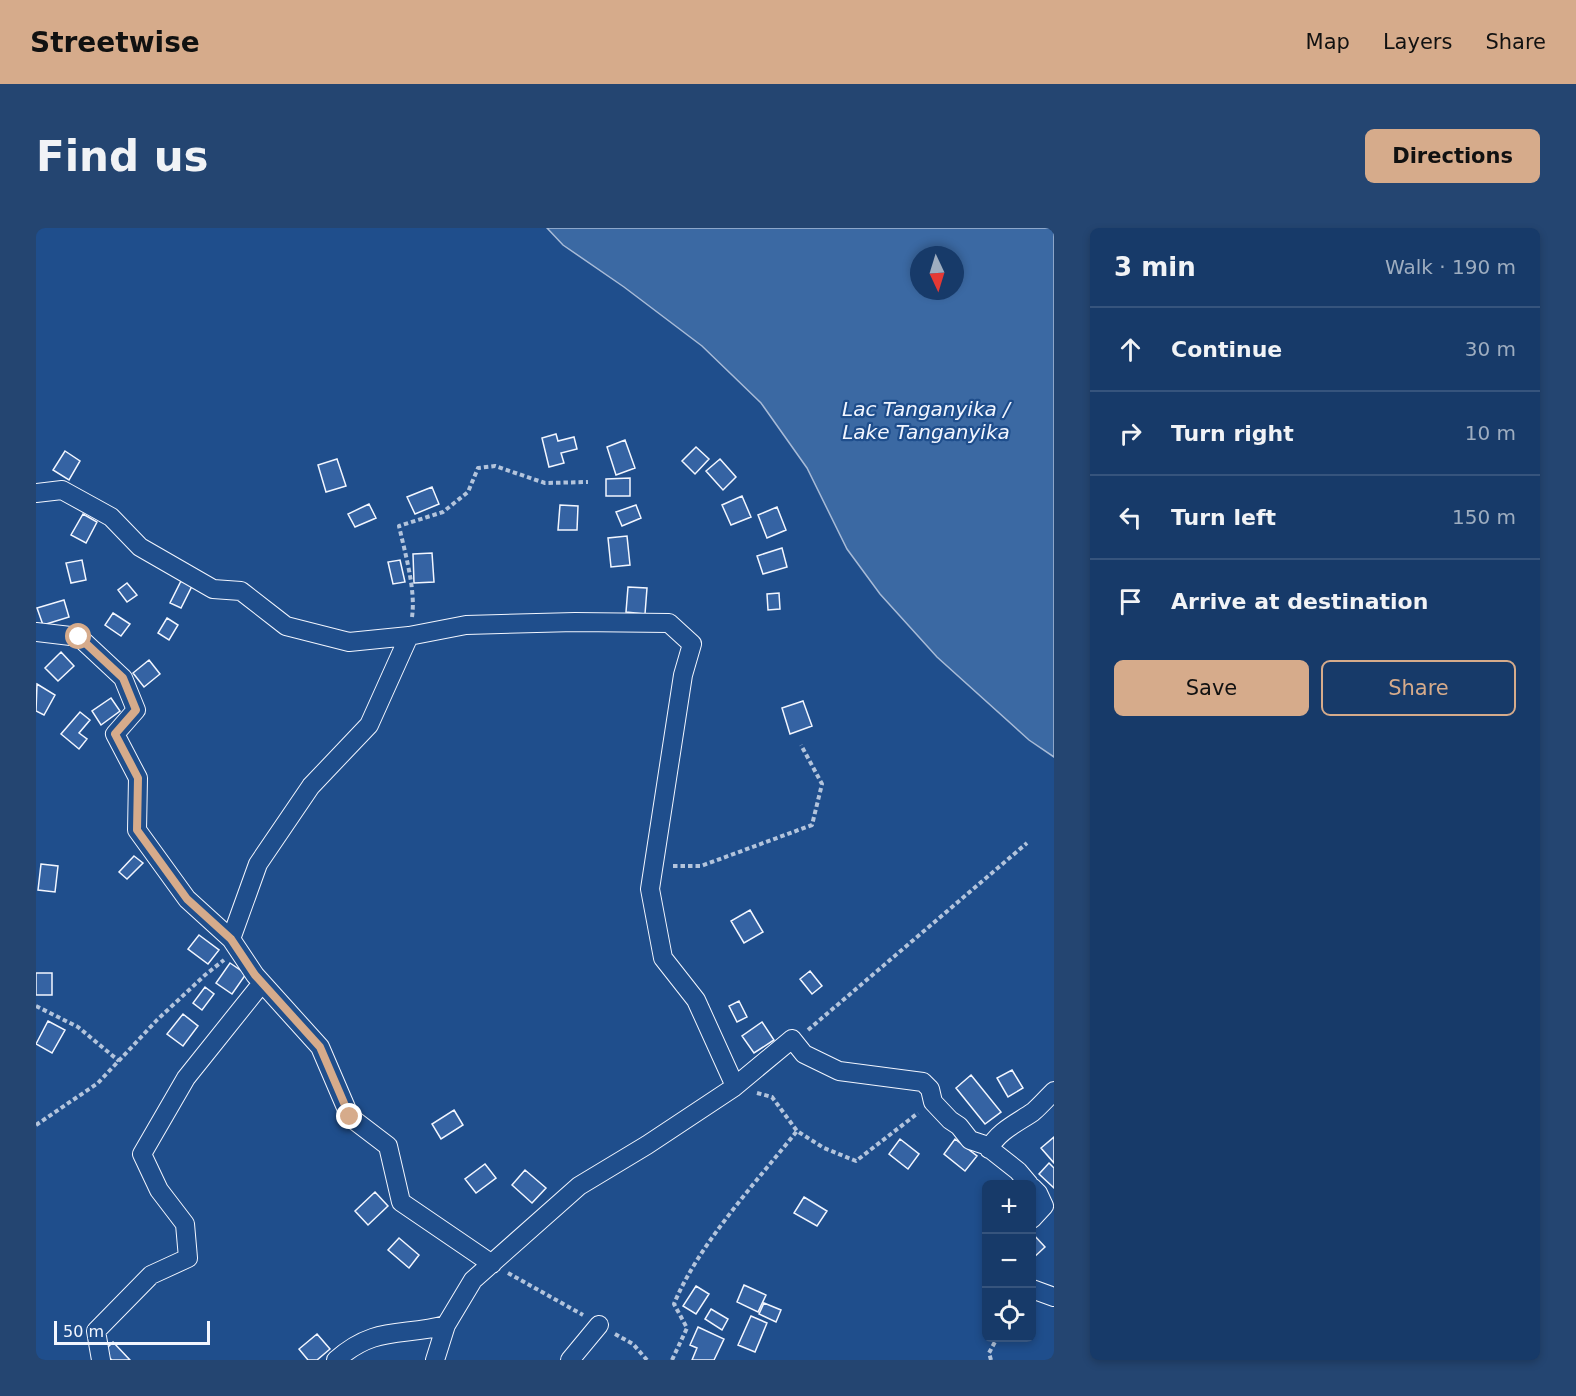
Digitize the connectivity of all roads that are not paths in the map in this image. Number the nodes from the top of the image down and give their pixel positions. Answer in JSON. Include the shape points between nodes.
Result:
{"nodes":[{"id":1,"x":36,"y":493,"type":"edge"},
{"id":2,"x":36,"y":632,"type":"edge"},
{"id":3,"x":409,"y":636,"type":"junction"},
{"id":4,"x":234,"y":944,"type":"junction"},
{"id":5,"x":262,"y":983,"type":"junction"},
{"id":6,"x":734,"y":1087,"type":"junction"},
{"id":7,"x":1054,"y":1091,"type":"edge"},
{"id":8,"x":988,"y":1149,"type":"junction"},
{"id":9,"x":1025,"y":1180,"type":"edge"},
{"id":10,"x":1036,"y":1191,"type":"edge"},
{"id":11,"x":1036,"y":1215,"type":"edge"},
{"id":12,"x":492,"y":1264,"type":"junction"},
{"id":13,"x":1036,"y":1290,"type":"edge"},
{"id":14,"x":1054,"y":1297,"type":"edge"},
{"id":15,"x":446,"y":1325,"type":"junction"},
{"id":16,"x":599,"y":1325,"type":"road end"},
{"id":17,"x":101,"y":1360,"type":"edge"},
{"id":18,"x":336,"y":1360,"type":"edge"},
{"id":19,"x":435,"y":1360,"type":"edge"},
{"id":20,"x":570,"y":1360,"type":"edge"}],
"edges":[{"from":1,"to":3,"type":"street","via":[[62,490],[111,518],[140,547],[213,589],[240,591],[286,626],[349,642]]},
{"from":2,"to":4,"type":"street","via":[[79,637],[123,678],[136,710],[115,734],[138,778],[137,830],[187,899]]},
{"from":3,"to":4,"type":"street","via":[[369,725],[310,786],[258,864]]},
{"from":3,"to":6,"type":"street","via":[[466,625],[669,623],[692,644],[683,675],[650,889],[663,958],[696,1000]]},
{"from":4,"to":5,"type":"street"},
{"from":5,"to":12,"type":"street","via":[[320,1047],[350,1117],[388,1146],[401,1202]]},
{"from":5,"to":17,"type":"street","via":[[186,1078],[142,1154],[159,1190],[185,1224],[188,1258],[151,1275],[96,1331]]},
{"from":6,"to":8,"type":"street","via":[[792,1039],[804,1054],[839,1071],[923,1082],[930,1089],[933,1102],[950,1120],[970,1140]]},
{"from":6,"to":12,"type":"street","via":[[579,1186]]},
{"from":7,"to":8,"type":"street","via":[[1032,1112],[1000,1133]]},
{"from":8,"to":9,"type":"street"},
{"from":10,"to":11,"type":"street","via":[[1044,1206]]},
{"from":12,"to":15,"type":"street","via":[[473,1280]]},
{"from":13,"to":14,"type":"street"},
{"from":15,"to":18,"type":"street","via":[[370,1337]]},
{"from":15,"to":19,"type":"street"},
{"from":16,"to":20,"type":"street"}]}
